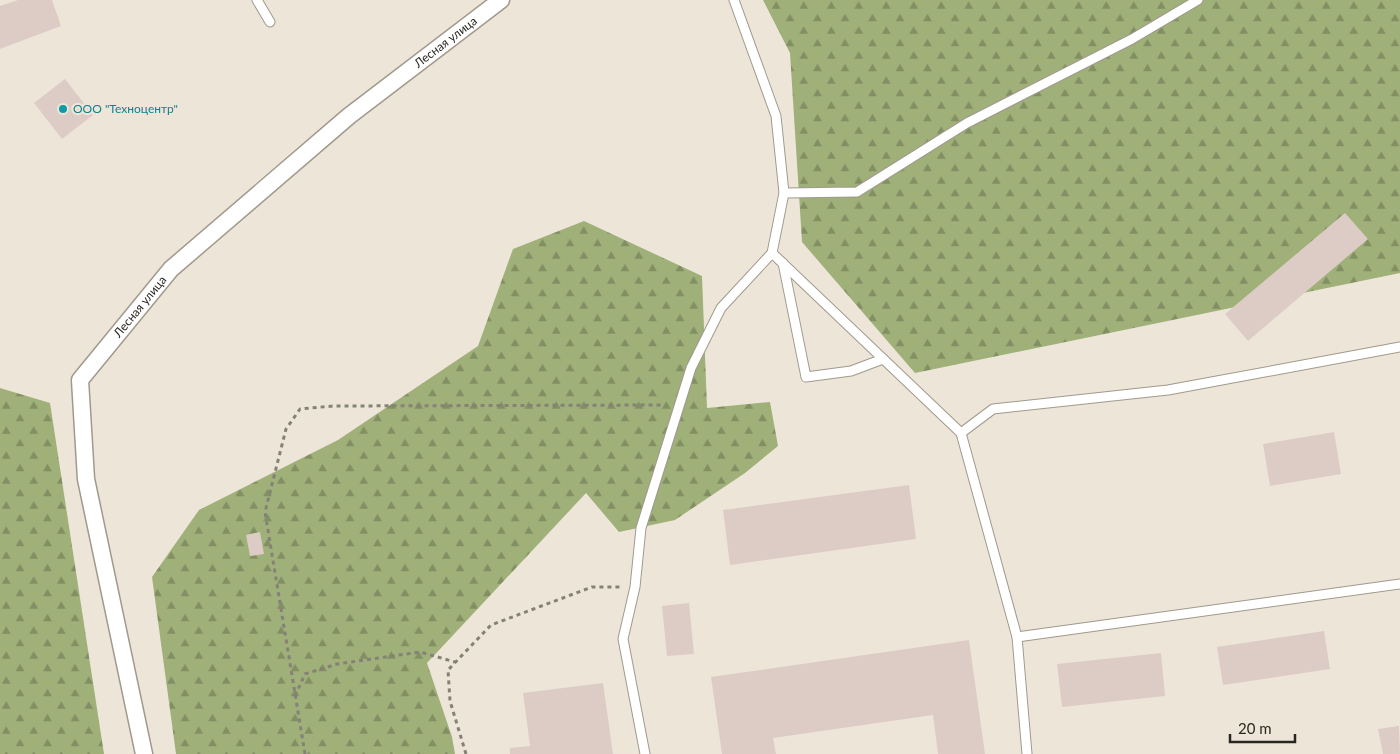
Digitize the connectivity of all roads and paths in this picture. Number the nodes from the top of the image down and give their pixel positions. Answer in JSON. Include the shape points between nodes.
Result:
{"nodes":[{"id":1,"x":257,"y":0,"type":"edge"},
{"id":2,"x":501,"y":0,"type":"edge"},
{"id":3,"x":734,"y":0,"type":"edge"},
{"id":4,"x":1198,"y":0,"type":"edge"},
{"id":5,"x":270,"y":22,"type":"dead end"},
{"id":6,"x":784,"y":193,"type":"junction"},
{"id":7,"x":772,"y":253,"type":"junction"},
{"id":8,"x":783,"y":263,"type":"junction"},
{"id":9,"x":1400,"y":347,"type":"edge"},
{"id":10,"x":883,"y":359,"type":"junction"},
{"id":11,"x":679,"y":405,"type":"junction"},
{"id":12,"x":961,"y":433,"type":"junction"},
{"id":13,"x":1400,"y":584,"type":"edge"},
{"id":14,"x":635,"y":587,"type":"junction"},
{"id":15,"x":1017,"y":637,"type":"junction"},
{"id":16,"x":455,"y":662,"type":"junction"},
{"id":17,"x":295,"y":697,"type":"junction"},
{"id":18,"x":144,"y":754,"type":"edge"},
{"id":19,"x":305,"y":754,"type":"edge"},
{"id":20,"x":466,"y":754,"type":"edge"},
{"id":21,"x":645,"y":754,"type":"edge"},
{"id":22,"x":1027,"y":754,"type":"edge"}],
"edges":[{"from":1,"to":5,"type":"lane"},
{"from":2,"to":18,"type":"street","name":"Лесная улица","via":[[349,116],[171,268],[80,380],[86,479]]},
{"from":3,"to":6,"type":"lane","via":[[776,116]]},
{"from":4,"to":6,"type":"lane","via":[[1132,39],[967,123],[857,192]]},
{"from":6,"to":7,"type":"lane"},
{"from":7,"to":8,"type":"lane"},
{"from":7,"to":11,"type":"lane","via":[[721,308],[691,368]]},
{"from":8,"to":10,"type":"lane"},
{"from":8,"to":10,"type":"lane","via":[[806,377],[851,371]]},
{"from":9,"to":12,"type":"lane","via":[[1168,390],[993,409]]},
{"from":10,"to":12,"type":"lane"},
{"from":11,"to":14,"type":"lane","via":[[641,528]]},
{"from":11,"to":17,"type":"path","via":[[343,406],[300,409],[286,429],[265,512]]},
{"from":12,"to":15,"type":"lane"},
{"from":13,"to":15,"type":"lane"},
{"from":14,"to":16,"type":"path","via":[[592,587],[490,625]]},
{"from":14,"to":21,"type":"lane","via":[[623,639]]},
{"from":15,"to":22,"type":"lane"},
{"from":16,"to":17,"type":"path","via":[[420,652],[337,664],[305,674]]},
{"from":16,"to":20,"type":"path","via":[[448,670],[450,701]]},
{"from":17,"to":19,"type":"path"}]}
